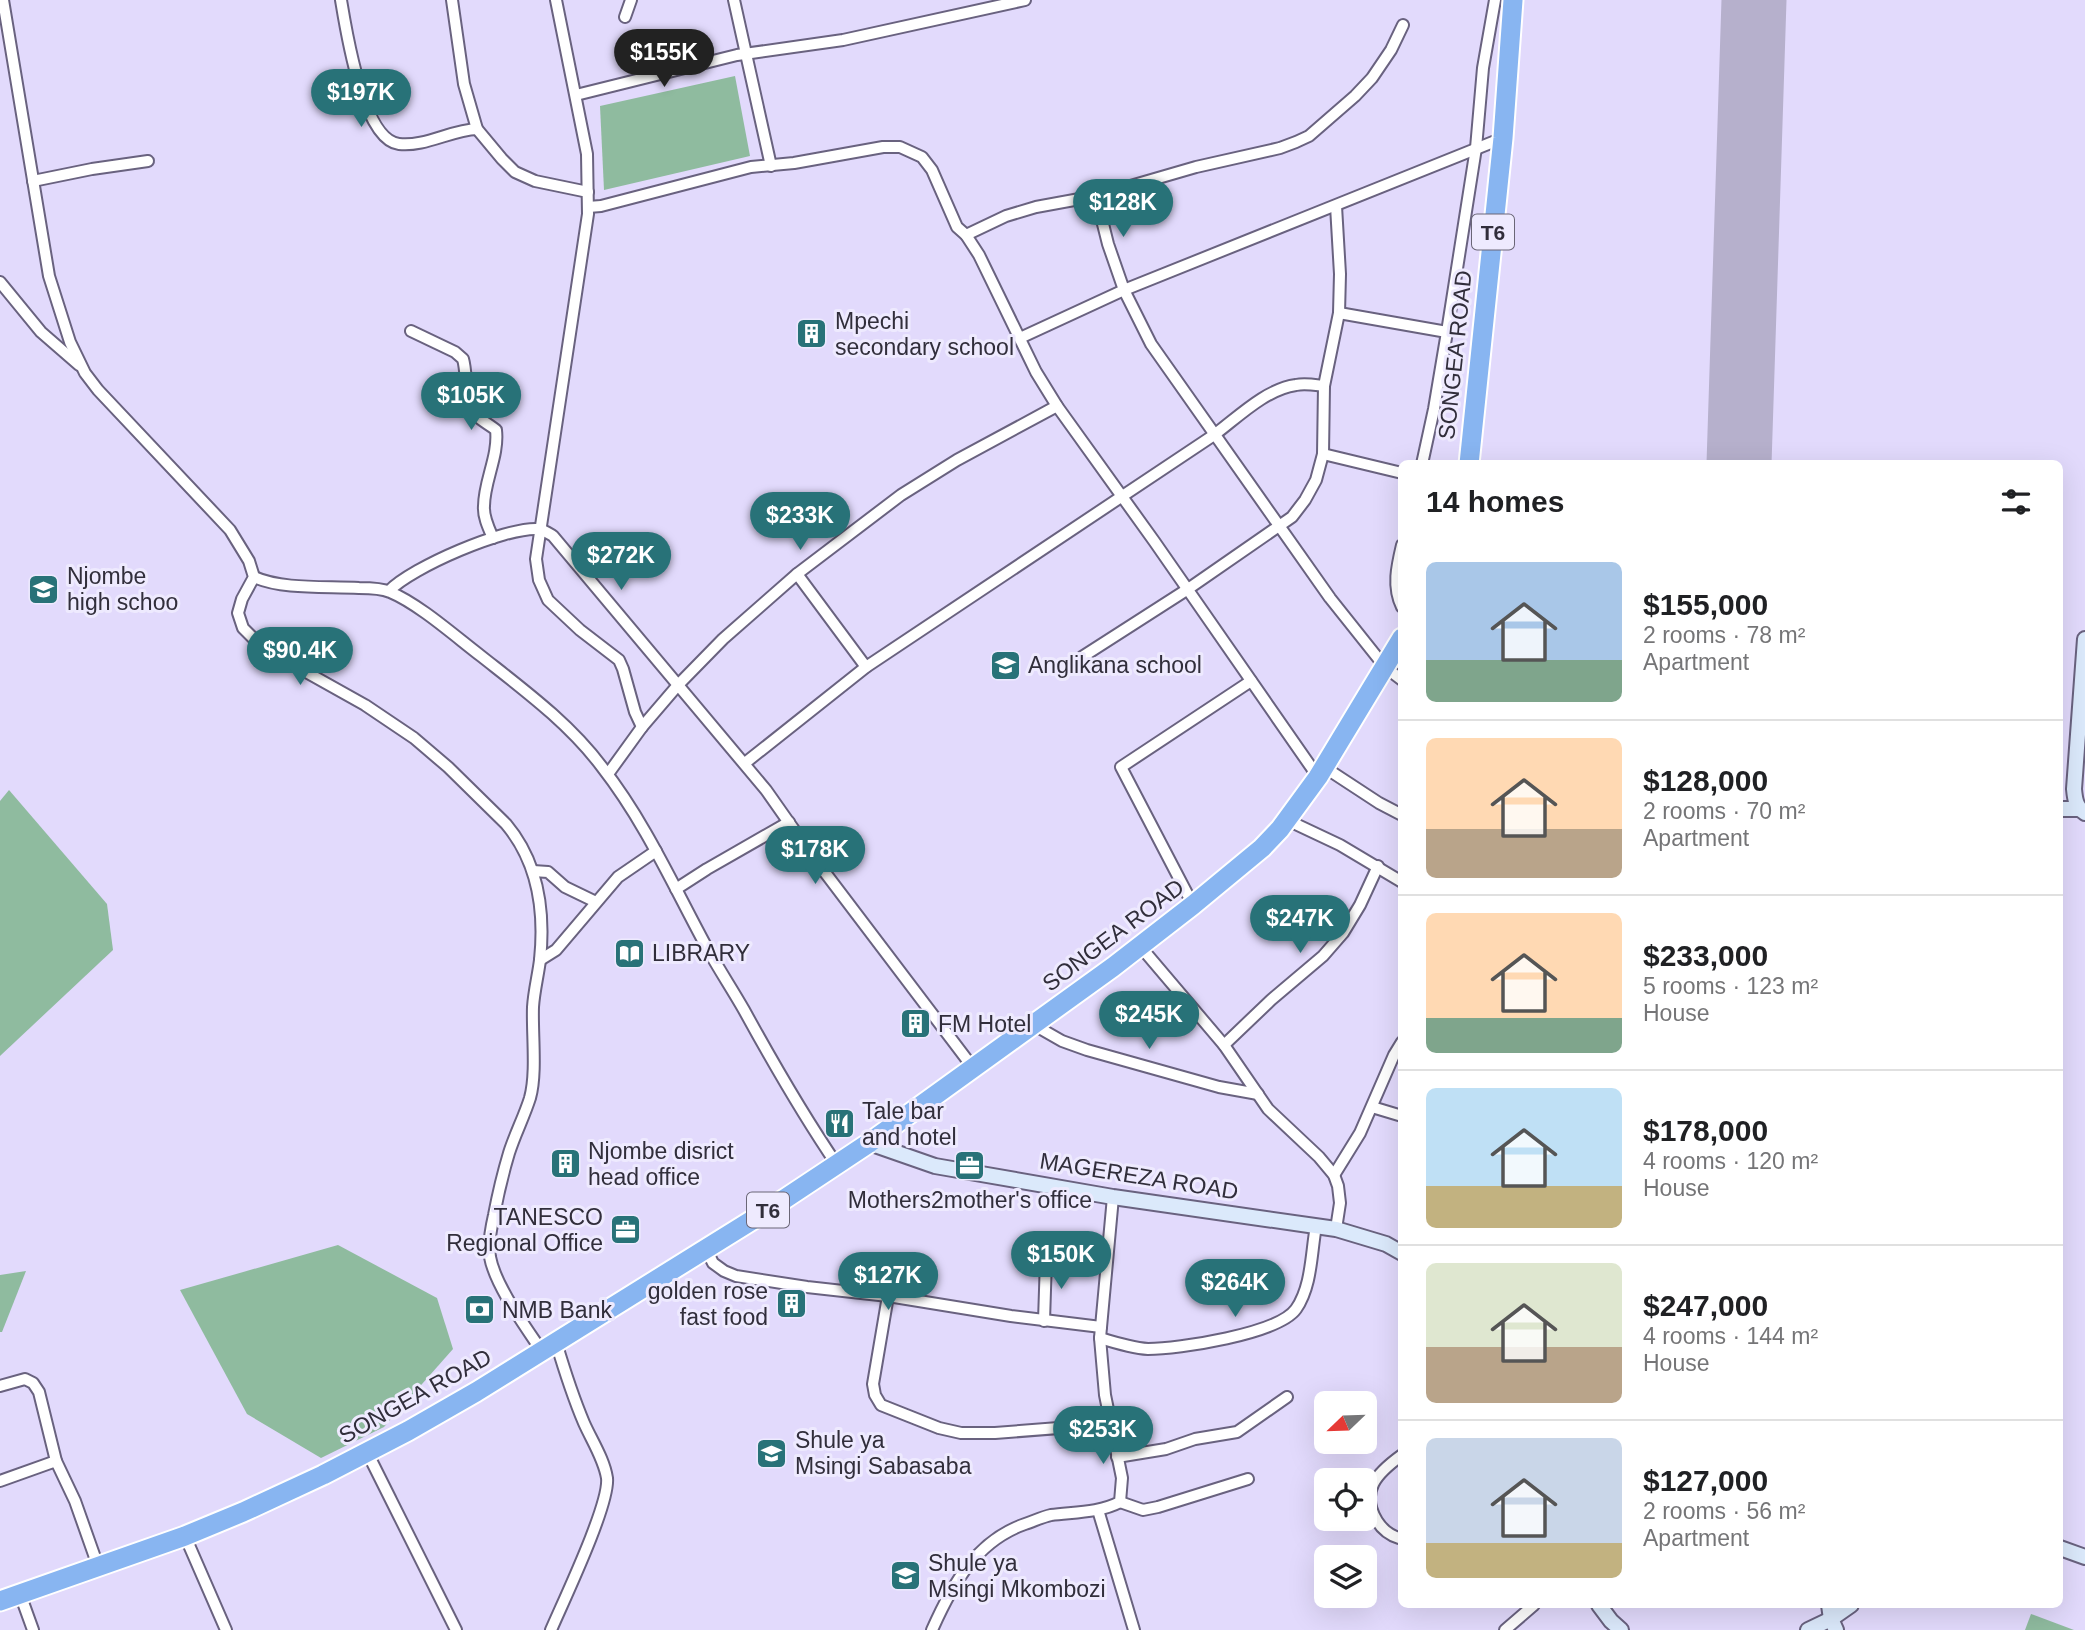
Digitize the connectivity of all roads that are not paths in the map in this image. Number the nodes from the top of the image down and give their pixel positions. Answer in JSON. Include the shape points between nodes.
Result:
{"nodes":[{"id":1,"x":3,"y":0,"type":"edge"},
{"id":2,"x":341,"y":0,"type":"edge"},
{"id":3,"x":452,"y":0,"type":"edge"},
{"id":4,"x":556,"y":0,"type":"edge"},
{"id":5,"x":631,"y":0,"type":"edge"},
{"id":6,"x":734,"y":0,"type":"edge"},
{"id":7,"x":1025,"y":0,"type":"edge"},
{"id":8,"x":1496,"y":0,"type":"edge"},
{"id":9,"x":1513,"y":0,"type":"edge"},
{"id":10,"x":625,"y":17,"type":"dead end"},
{"id":11,"x":1403,"y":25,"type":"dead end"},
{"id":12,"x":745,"y":54,"type":"junction"},
{"id":13,"x":576,"y":95,"type":"junction"},
{"id":14,"x":477,"y":129,"type":"junction"},
{"id":15,"x":1503,"y":138,"type":"junction"},
{"id":16,"x":1476,"y":148,"type":"junction"},
{"id":17,"x":148,"y":161,"type":"dead end"},
{"id":18,"x":771,"y":166,"type":"junction"},
{"id":19,"x":33,"y":181,"type":"junction"},
{"id":20,"x":587,"y":192,"type":"junction"},
{"id":21,"x":1096,"y":196,"type":"junction"},
{"id":22,"x":1336,"y":206,"type":"junction"},
{"id":23,"x":587,"y":208,"type":"junction"},
{"id":24,"x":966,"y":235,"type":"junction"},
{"id":25,"x":0,"y":282,"type":"edge"},
{"id":26,"x":1124,"y":290,"type":"junction"},
{"id":27,"x":1339,"y":313,"type":"junction"},
{"id":28,"x":411,"y":331,"type":"dead end"},
{"id":29,"x":1447,"y":332,"type":"junction"},
{"id":30,"x":1020,"y":338,"type":"junction"},
{"id":31,"x":81,"y":366,"type":"junction"},
{"id":32,"x":1324,"y":386,"type":"junction"},
{"id":33,"x":1057,"y":406,"type":"junction"},
{"id":34,"x":1214,"y":435,"type":"junction"},
{"id":35,"x":1323,"y":454,"type":"junction"},
{"id":36,"x":1423,"y":460,"type":"edge"},
{"id":37,"x":1469,"y":460,"type":"edge"},
{"id":38,"x":1398,"y":472,"type":"edge"},
{"id":39,"x":1121,"y":495,"type":"junction"},
{"id":40,"x":1279,"y":525,"type":"junction"},
{"id":41,"x":541,"y":529,"type":"junction"},
{"id":42,"x":493,"y":538,"type":"junction"},
{"id":43,"x":1398,"y":565,"type":"edge"},
{"id":44,"x":797,"y":574,"type":"junction"},
{"id":45,"x":254,"y":577,"type":"junction"},
{"id":46,"x":1188,"y":589,"type":"junction"},
{"id":47,"x":389,"y":591,"type":"junction"},
{"id":48,"x":1398,"y":597,"type":"edge"},
{"id":49,"x":2085,"y":639,"type":"edge"},
{"id":50,"x":1398,"y":645,"type":"edge"},
{"id":51,"x":1082,"y":657,"type":"dead end"},
{"id":52,"x":866,"y":667,"type":"junction"},
{"id":53,"x":1385,"y":667,"type":"junction"},
{"id":54,"x":1398,"y":677,"type":"edge"},
{"id":55,"x":1251,"y":681,"type":"junction"},
{"id":56,"x":678,"y":685,"type":"junction"},
{"id":57,"x":642,"y":727,"type":"junction"},
{"id":58,"x":745,"y":764,"type":"junction"},
{"id":59,"x":1321,"y":772,"type":"junction"},
{"id":60,"x":608,"y":774,"type":"junction"},
{"id":61,"x":2063,"y":809,"type":"edge"},
{"id":62,"x":2083,"y":811,"type":"edge"},
{"id":63,"x":1398,"y":814,"type":"edge"},
{"id":64,"x":1287,"y":820,"type":"junction"},
{"id":65,"x":789,"y":822,"type":"junction"},
{"id":66,"x":656,"y":851,"type":"junction"},
{"id":67,"x":1378,"y":866,"type":"junction"},
{"id":68,"x":533,"y":871,"type":"junction"},
{"id":69,"x":1398,"y":879,"type":"edge"},
{"id":70,"x":676,"y":889,"type":"junction"},
{"id":71,"x":596,"y":902,"type":"junction"},
{"id":72,"x":1193,"y":905,"type":"junction"},
{"id":73,"x":1140,"y":946,"type":"junction"},
{"id":74,"x":540,"y":960,"type":"junction"},
{"id":75,"x":1034,"y":1025,"type":"junction"},
{"id":76,"x":1224,"y":1045,"type":"junction"},
{"id":77,"x":1398,"y":1048,"type":"edge"},
{"id":78,"x":974,"y":1069,"type":"junction"},
{"id":79,"x":1258,"y":1094,"type":"junction"},
{"id":80,"x":1372,"y":1107,"type":"junction"},
{"id":81,"x":1398,"y":1115,"type":"edge"},
{"id":82,"x":869,"y":1143,"type":"junction"},
{"id":83,"x":837,"y":1165,"type":"junction"},
{"id":84,"x":1334,"y":1175,"type":"junction"},
{"id":85,"x":1113,"y":1197,"type":"junction"},
{"id":86,"x":1316,"y":1226,"type":"junction"},
{"id":87,"x":1336,"y":1229,"type":"junction"},
{"id":88,"x":706,"y":1249,"type":"junction"},
{"id":89,"x":1398,"y":1251,"type":"edge"},
{"id":90,"x":1046,"y":1259,"type":"dead end"},
{"id":91,"x":888,"y":1296,"type":"junction"},
{"id":92,"x":1044,"y":1321,"type":"junction"},
{"id":93,"x":1101,"y":1332,"type":"junction"},
{"id":94,"x":548,"y":1346,"type":"junction"},
{"id":95,"x":0,"y":1386,"type":"edge"},
{"id":96,"x":1287,"y":1397,"type":"dead end"},
{"id":97,"x":1110,"y":1424,"type":"junction"},
{"id":98,"x":367,"y":1452,"type":"junction"},
{"id":99,"x":1118,"y":1457,"type":"junction"},
{"id":100,"x":1398,"y":1458,"type":"edge"},
{"id":101,"x":56,"y":1461,"type":"junction"},
{"id":102,"x":1248,"y":1479,"type":"dead end"},
{"id":103,"x":0,"y":1480,"type":"edge"},
{"id":104,"x":1120,"y":1502,"type":"junction"},
{"id":105,"x":1098,"y":1510,"type":"junction"},
{"id":106,"x":185,"y":1536,"type":"junction"},
{"id":107,"x":1398,"y":1538,"type":"edge"},
{"id":108,"x":2063,"y":1549,"type":"edge"},
{"id":109,"x":2085,"y":1557,"type":"edge"},
{"id":110,"x":98,"y":1566,"type":"junction"},
{"id":111,"x":20,"y":1594,"type":"junction"},
{"id":112,"x":0,"y":1601,"type":"edge"},
{"id":113,"x":1530,"y":1608,"type":"edge"},
{"id":114,"x":1601,"y":1608,"type":"edge"},
{"id":115,"x":1847,"y":1608,"type":"edge"},
{"id":116,"x":1832,"y":1618,"type":"edge"},
{"id":117,"x":1517,"y":1619,"type":"junction"},
{"id":118,"x":33,"y":1630,"type":"edge"},
{"id":119,"x":226,"y":1630,"type":"edge"},
{"id":120,"x":456,"y":1630,"type":"edge"},
{"id":121,"x":551,"y":1630,"type":"edge"},
{"id":122,"x":932,"y":1630,"type":"edge"},
{"id":123,"x":1134,"y":1630,"type":"edge"},
{"id":124,"x":1505,"y":1630,"type":"edge"},
{"id":125,"x":1525,"y":1630,"type":"edge"},
{"id":126,"x":1621,"y":1630,"type":"edge"},
{"id":127,"x":1808,"y":1630,"type":"edge"}],
"edges":[{"from":1,"to":19,"type":"street"},
{"from":2,"to":14,"type":"street","via":[[351,59],[385,138],[408,144]]},
{"from":3,"to":14,"type":"street","via":[[464,84]]},
{"from":4,"to":13,"type":"street"},
{"from":5,"to":10,"type":"street"},
{"from":6,"to":12,"type":"street"},
{"from":7,"to":12,"type":"street","via":[[843,40]]},
{"from":8,"to":16,"type":"street","via":[[1483,68]]},
{"from":9,"to":15,"type":"highway","name":"SONGEA ROAD","number":"T6"},
{"from":11,"to":21,"type":"street","via":[[1372,78],[1309,136],[1280,148]]},
{"from":12,"to":13,"type":"street"},
{"from":12,"to":18,"type":"street"},
{"from":13,"to":20,"type":"street","via":[[587,154]]},
{"from":14,"to":20,"type":"street","via":[[515,172]]},
{"from":15,"to":16,"type":"street"},
{"from":15,"to":37,"type":"highway","name":"SONGEA ROAD","number":"T6"},
{"from":16,"to":22,"type":"street"},
{"from":16,"to":29,"type":"street"},
{"from":17,"to":19,"type":"street"},
{"from":18,"to":23,"type":"street","via":[[718,174]]},
{"from":18,"to":24,"type":"street","via":[[883,147],[913,152],[932,170],[951,218]]},
{"from":19,"to":31,"type":"street","via":[[55,299]]},
{"from":20,"to":23,"type":"street"},
{"from":21,"to":24,"type":"street","via":[[1036,207]]},
{"from":21,"to":26,"type":"street"},
{"from":22,"to":26,"type":"street"},
{"from":22,"to":27,"type":"street"},
{"from":23,"to":41,"type":"street"},
{"from":24,"to":30,"type":"street"},
{"from":25,"to":31,"type":"street","via":[[41,332]]},
{"from":26,"to":30,"type":"street"},
{"from":26,"to":34,"type":"street","via":[[1150,344]]},
{"from":27,"to":29,"type":"street"},
{"from":27,"to":32,"type":"street"},
{"from":28,"to":42,"type":"street","via":[[463,359],[472,409],[496,429],[484,506]]},
{"from":29,"to":36,"type":"street"},
{"from":30,"to":33,"type":"street"},
{"from":31,"to":45,"type":"street","via":[[98,390],[230,530]]},
{"from":32,"to":34,"type":"street","via":[[1298,384],[1280,389]]},
{"from":32,"to":35,"type":"street"},
{"from":33,"to":39,"type":"street"},
{"from":33,"to":44,"type":"street","via":[[901,495]]},
{"from":34,"to":39,"type":"street"},
{"from":34,"to":40,"type":"street"},
{"from":35,"to":38,"type":"street"},
{"from":35,"to":40,"type":"street","via":[[1305,500]]},
{"from":39,"to":46,"type":"street"},
{"from":39,"to":52,"type":"street"},
{"from":40,"to":46,"type":"street"},
{"from":40,"to":53,"type":"street"},
{"from":41,"to":42,"type":"street"},
{"from":41,"to":56,"type":"street","via":[[562,545]]},
{"from":41,"to":57,"type":"street","via":[[536,559],[545,596],[619,660]]},
{"from":42,"to":47,"type":"street","via":[[416,570]]},
{"from":43,"to":48,"type":"street"},
{"from":44,"to":52,"type":"street"},
{"from":44,"to":56,"type":"street"},
{"from":45,"to":47,"type":"street","via":[[290,585]]},
{"from":45,"to":68,"type":"street","via":[[239,607],[243,628],[267,649],[365,705],[427,748],[506,824]]},
{"from":46,"to":51,"type":"street"},
{"from":46,"to":55,"type":"street"},
{"from":47,"to":60,"type":"street","via":[[541,704]]},
{"from":49,"to":62,"type":"street","via":[[2074,789],[2075,801]]},
{"from":50,"to":53,"type":"highway","name":"SONGEA ROAD","number":"T6"},
{"from":52,"to":58,"type":"street"},
{"from":53,"to":54,"type":"street"},
{"from":53,"to":59,"type":"highway","name":"SONGEA ROAD","number":"T6"},
{"from":55,"to":59,"type":"street"},
{"from":55,"to":72,"type":"street","via":[[1121,767]]},
{"from":56,"to":57,"type":"street"},
{"from":56,"to":58,"type":"street"},
{"from":57,"to":60,"type":"street"},
{"from":58,"to":65,"type":"street"},
{"from":59,"to":63,"type":"street"},
{"from":59,"to":64,"type":"highway","name":"SONGEA ROAD","number":"T6"},
{"from":60,"to":66,"type":"street"},
{"from":61,"to":62,"type":"street"},
{"from":64,"to":67,"type":"street"},
{"from":64,"to":72,"type":"highway","name":"SONGEA ROAD","number":"T6","via":[[1262,848]]},
{"from":65,"to":70,"type":"street"},
{"from":65,"to":78,"type":"street"},
{"from":66,"to":70,"type":"street"},
{"from":66,"to":71,"type":"street","via":[[618,877]]},
{"from":67,"to":69,"type":"street"},
{"from":67,"to":76,"type":"street","via":[[1343,933]]},
{"from":68,"to":71,"type":"street","via":[[548,872],[576,894]]},
{"from":68,"to":74,"type":"street","via":[[541,905]]},
{"from":70,"to":83,"type":"street","via":[[782,1079]]},
{"from":71,"to":74,"type":"street","via":[[556,950]]},
{"from":72,"to":73,"type":"highway","name":"SONGEA ROAD","number":"T6"},
{"from":73,"to":75,"type":"highway","name":"SONGEA ROAD","number":"T6"},
{"from":73,"to":76,"type":"street"},
{"from":74,"to":94,"type":"street","via":[[533,1000],[531,1094],[503,1176],[490,1254],[499,1282]]},
{"from":75,"to":78,"type":"highway","name":"SONGEA ROAD","number":"T6"},
{"from":75,"to":79,"type":"street","via":[[1087,1050]]},
{"from":76,"to":79,"type":"street"},
{"from":77,"to":80,"type":"street"},
{"from":78,"to":82,"type":"highway","name":"SONGEA ROAD","number":"T6"},
{"from":79,"to":84,"type":"street"},
{"from":80,"to":81,"type":"street"},
{"from":80,"to":84,"type":"street"},
{"from":82,"to":83,"type":"highway","name":"SONGEA ROAD","number":"T6"},
{"from":82,"to":85,"type":"street","name":"MAGEREZA ROAD","via":[[934,1166]]},
{"from":83,"to":88,"type":"highway","name":"SONGEA ROAD","number":"T6"},
{"from":84,"to":87,"type":"street","via":[[1340,1203]]},
{"from":85,"to":86,"type":"street","name":"MAGEREZA ROAD"},
{"from":85,"to":93,"type":"street"},
{"from":86,"to":87,"type":"street","name":"MAGEREZA ROAD"},
{"from":86,"to":93,"type":"street","via":[[1304,1295],[1294,1312],[1277,1323],[1169,1348],[1145,1349]]},
{"from":87,"to":89,"type":"street","name":"MAGEREZA ROAD"},
{"from":88,"to":91,"type":"street","via":[[713,1263],[736,1276]]},
{"from":88,"to":94,"type":"highway","name":"SONGEA ROAD","number":"T6"},
{"from":90,"to":92,"type":"street"},
{"from":91,"to":92,"type":"street"},
{"from":91,"to":97,"type":"street","via":[[873,1384],[881,1405],[961,1433]]},
{"from":92,"to":93,"type":"street"},
{"from":93,"to":97,"type":"street"},
{"from":94,"to":98,"type":"highway","name":"SONGEA ROAD","number":"T6","via":[[470,1396]]},
{"from":94,"to":121,"type":"street","via":[[570,1387],[607,1481],[594,1528]]},
{"from":95,"to":101,"type":"street","via":[[25,1379],[33,1383]]},
{"from":96,"to":99,"type":"street","via":[[1237,1432]]},
{"from":97,"to":99,"type":"street"},
{"from":98,"to":106,"type":"highway","name":"SONGEA ROAD","number":"T6"},
{"from":98,"to":120,"type":"street"},
{"from":99,"to":104,"type":"street"},
{"from":100,"to":107,"type":"street","via":[[1371,1486],[1368,1499],[1381,1527]]},
{"from":101,"to":103,"type":"street"},
{"from":101,"to":110,"type":"street"},
{"from":102,"to":104,"type":"street","via":[[1143,1510]]},
{"from":104,"to":105,"type":"street"},
{"from":105,"to":122,"type":"street","via":[[1048,1516],[997,1537],[960,1574]]},
{"from":105,"to":123,"type":"street"},
{"from":106,"to":110,"type":"highway","name":"SONGEA ROAD","number":"T6"},
{"from":106,"to":119,"type":"street"},
{"from":108,"to":109,"type":"street"},
{"from":110,"to":111,"type":"highway","name":"SONGEA ROAD","number":"T6"},
{"from":111,"to":112,"type":"highway","name":"SONGEA ROAD","number":"T6"},
{"from":111,"to":118,"type":"street"},
{"from":113,"to":117,"type":"street"},
{"from":114,"to":126,"type":"street"},
{"from":115,"to":116,"type":"street"},
{"from":116,"to":127,"type":"street"},
{"from":117,"to":124,"type":"street"},
{"from":117,"to":125,"type":"street"}]}
